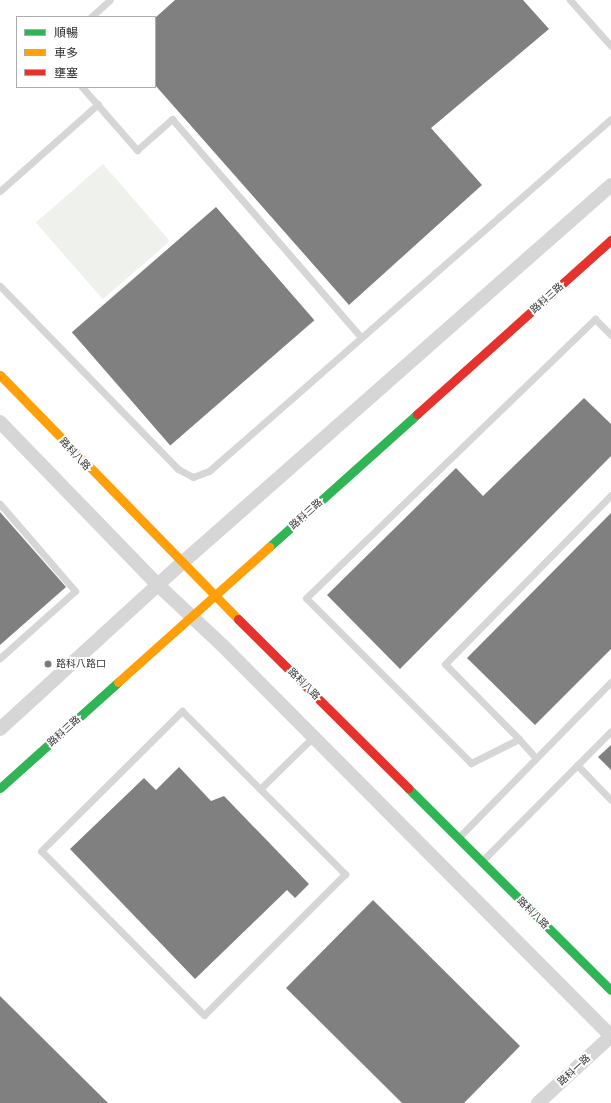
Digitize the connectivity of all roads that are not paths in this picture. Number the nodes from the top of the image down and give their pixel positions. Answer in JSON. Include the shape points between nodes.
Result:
{"nodes":[{"id":1,"x":110,"y":0,"type":"edge"},
{"id":2,"x":570,"y":0,"type":"edge"},
{"id":3,"x":92,"y":16,"type":"edge"},
{"id":4,"x":611,"y":46,"type":"edge"},
{"id":5,"x":83,"y":88,"type":"edge"},
{"id":6,"x":98,"y":104,"type":"junction"},
{"id":7,"x":611,"y":119,"type":"edge"},
{"id":8,"x":611,"y":186,"type":"edge"},
{"id":9,"x":0,"y":191,"type":"edge"},
{"id":10,"x":611,"y":240,"type":"edge"},
{"id":11,"x":0,"y":286,"type":"edge"},
{"id":12,"x":611,"y":335,"type":"edge"},
{"id":13,"x":361,"y":337,"type":"junction"},
{"id":14,"x":0,"y":375,"type":"edge"},
{"id":15,"x":0,"y":422,"type":"edge"},
{"id":16,"x":611,"y":495,"type":"edge"},
{"id":17,"x":0,"y":504,"type":"edge"},
{"id":18,"x":182,"y":564,"type":"junction"},
{"id":19,"x":158,"y":585,"type":"junction"},
{"id":20,"x":213,"y":594,"type":"junction"},
{"id":21,"x":191,"y":617,"type":"junction"},
{"id":22,"x":0,"y":658,"type":"edge"},
{"id":23,"x":611,"y":682,"type":"edge"},
{"id":24,"x":0,"y":729,"type":"edge"},
{"id":25,"x":611,"y":731,"type":"edge"},
{"id":26,"x":313,"y":737,"type":"junction"},
{"id":27,"x":519,"y":739,"type":"junction"},
{"id":28,"x":535,"y":756,"type":"junction"},
{"id":29,"x":577,"y":765,"type":"junction"},
{"id":30,"x":0,"y":788,"type":"edge"},
{"id":31,"x":260,"y":789,"type":"junction"},
{"id":32,"x":611,"y":800,"type":"edge"},
{"id":33,"x":458,"y":838,"type":"junction"},
{"id":34,"x":482,"y":861,"type":"junction"},
{"id":35,"x":611,"y":990,"type":"edge"},
{"id":36,"x":611,"y":1036,"type":"edge"},
{"id":37,"x":538,"y":1103,"type":"edge"}],
"edges":[{"from":1,"to":3,"type":"lane"},
{"from":2,"to":4,"type":"lane"},
{"from":5,"to":6,"type":"lane"},
{"from":6,"to":9,"type":"lane"},
{"from":6,"to":13,"type":"lane","via":[[137,150],[172,119]]},
{"from":7,"to":13,"type":"lane"},
{"from":8,"to":18,"type":"street"},
{"from":10,"to":20,"type":"street","name":"路科三路"},
{"from":11,"to":13,"type":"lane","via":[[178,469],[192,476],[209,471]]},
{"from":12,"to":27,"type":"lane","via":[[595,319],[306,598],[470,763]]},
{"from":14,"to":18,"type":"street","name":"路科八路"},
{"from":15,"to":19,"type":"street"},
{"from":16,"to":27,"type":"lane","via":[[445,664]]},
{"from":17,"to":22,"type":"lane","via":[[75,591]]},
{"from":18,"to":19,"type":"street"},
{"from":18,"to":20,"type":"street","name":"路科八路"},
{"from":19,"to":21,"type":"street"},
{"from":19,"to":24,"type":"street"},
{"from":20,"to":21,"type":"street","name":"路科三路"},
{"from":20,"to":33,"type":"street","name":"路科八路"},
{"from":21,"to":26,"type":"street"},
{"from":21,"to":30,"type":"street","name":"路科三路"},
{"from":23,"to":28,"type":"lane"},
{"from":25,"to":29,"type":"lane"},
{"from":26,"to":31,"type":"lane"},
{"from":26,"to":36,"type":"street"},
{"from":27,"to":28,"type":"lane"},
{"from":28,"to":33,"type":"lane"},
{"from":29,"to":32,"type":"lane"},
{"from":29,"to":34,"type":"lane"},
{"from":31,"to":31,"type":"lane","via":[[345,874],[204,1015],[41,851],[182,711]]},
{"from":33,"to":34,"type":"street","name":"路科八路"},
{"from":34,"to":35,"type":"street","name":"路科八路"},
{"from":36,"to":37,"type":"street","name":"路科一路"}]}
